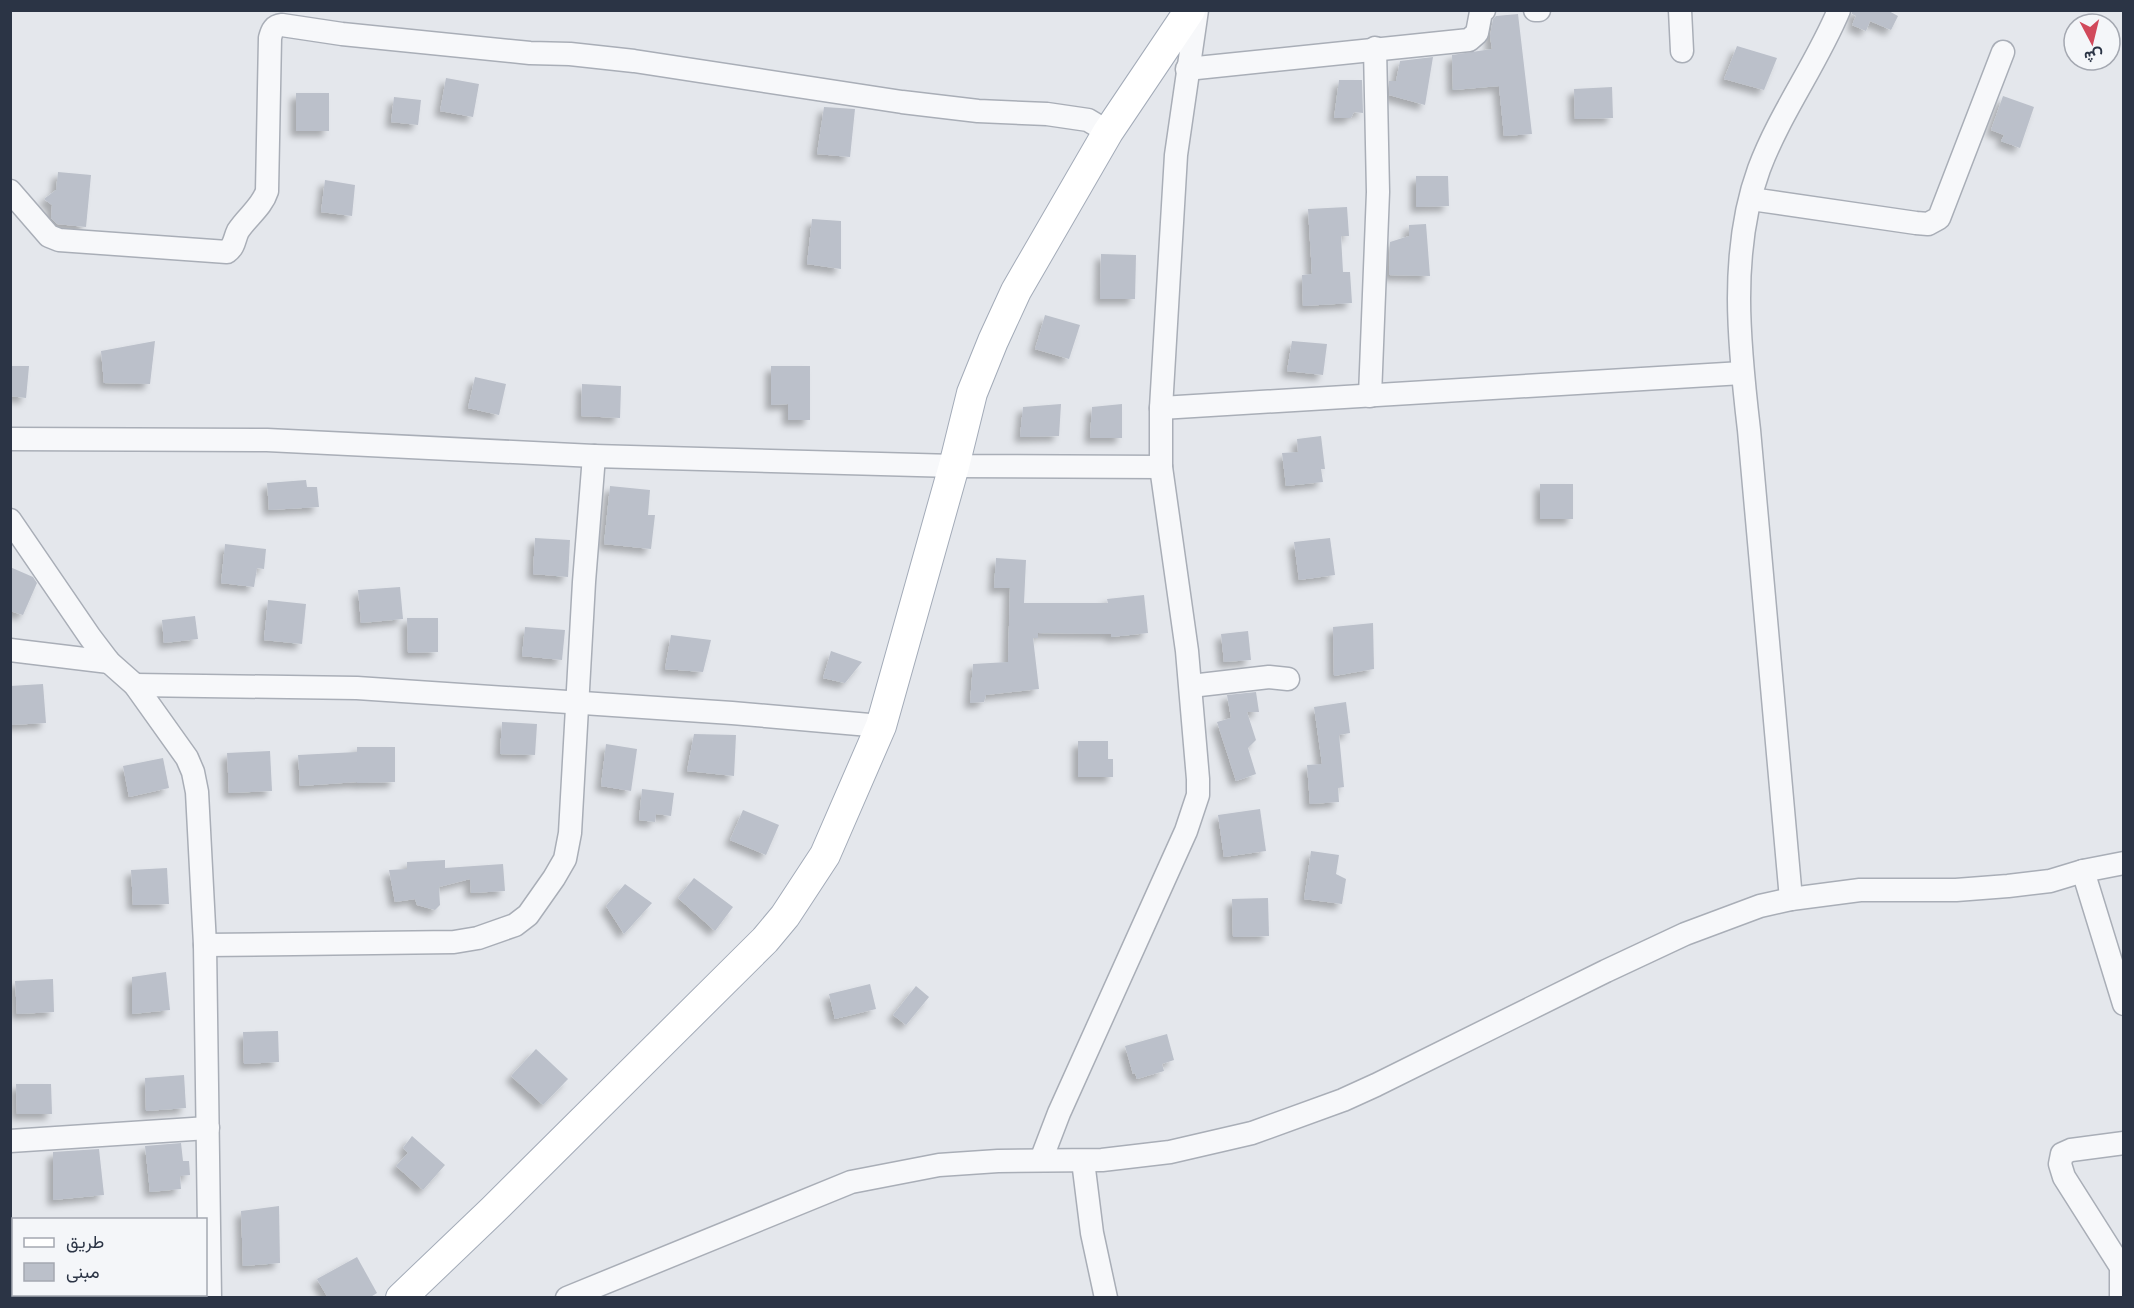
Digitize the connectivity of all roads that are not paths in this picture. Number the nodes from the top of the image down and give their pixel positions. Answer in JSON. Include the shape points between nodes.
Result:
{"nodes":[{"id":1,"x":1190,"y":10,"type":"edge"},
{"id":2,"x":1197,"y":10,"type":"edge"},
{"id":3,"x":1484,"y":10,"type":"edge"},
{"id":4,"x":1680,"y":10,"type":"edge"},
{"id":5,"x":1839,"y":10,"type":"edge"},
{"id":6,"x":1375,"y":48,"type":"junction"},
{"id":7,"x":1682,"y":51,"type":"dead end"},
{"id":8,"x":2003,"y":52,"type":"dead end"},
{"id":9,"x":1187,"y":69,"type":"junction"},
{"id":10,"x":1108,"y":132,"type":"junction"},
{"id":11,"x":10,"y":191,"type":"edge"},
{"id":12,"x":1751,"y":199,"type":"junction"},
{"id":13,"x":1742,"y":373,"type":"junction"},
{"id":14,"x":1370,"y":396,"type":"junction"},
{"id":15,"x":1161,"y":408,"type":"junction"},
{"id":16,"x":10,"y":439,"type":"edge"},
{"id":17,"x":594,"y":456,"type":"junction"},
{"id":18,"x":954,"y":466,"type":"junction"},
{"id":19,"x":1161,"y":467,"type":"junction"},
{"id":20,"x":10,"y":520,"type":"edge"},
{"id":21,"x":10,"y":650,"type":"edge"},
{"id":22,"x":109,"y":662,"type":"junction"},
{"id":23,"x":1288,"y":679,"type":"dead end"},
{"id":24,"x":135,"y":685,"type":"junction"},
{"id":25,"x":1191,"y":686,"type":"junction"},
{"id":26,"x":576,"y":703,"type":"junction"},
{"id":27,"x":881,"y":726,"type":"junction"},
{"id":28,"x":2124,"y":863,"type":"edge"},
{"id":29,"x":2083,"y":871,"type":"junction"},
{"id":30,"x":1791,"y":899,"type":"junction"},
{"id":31,"x":205,"y":945,"type":"junction"},
{"id":32,"x":2124,"y":1004,"type":"edge"},
{"id":33,"x":208,"y":1128,"type":"junction"},
{"id":34,"x":10,"y":1141,"type":"edge"},
{"id":35,"x":2124,"y":1143,"type":"edge"},
{"id":36,"x":1041,"y":1160,"type":"junction"},
{"id":37,"x":1083,"y":1161,"type":"junction"},
{"id":38,"x":207,"y":1240,"type":"edge"},
{"id":39,"x":411,"y":1294,"type":"edge"},
{"id":40,"x":210,"y":1298,"type":"edge"},
{"id":41,"x":567,"y":1298,"type":"edge"},
{"id":42,"x":1106,"y":1298,"type":"edge"},
{"id":43,"x":2121,"y":1298,"type":"edge"}],
"edges":[{"from":1,"to":10,"type":"main road"},
{"from":2,"to":9,"type":"street"},
{"from":3,"to":6,"type":"street","via":[[1477,33],[1469,40]]},
{"from":4,"to":7,"type":"street"},
{"from":5,"to":12,"type":"street","via":[[1779,126],[1759,169]]},
{"from":6,"to":9,"type":"street"},
{"from":6,"to":14,"type":"street","via":[[1378,192]]},
{"from":8,"to":12,"type":"street","via":[[1938,218],[1928,224]]},
{"from":9,"to":15,"type":"street","via":[[1176,155]]},
{"from":10,"to":11,"type":"street","via":[[1088,120],[1047,114],[978,111],[613,59],[282,25],[271,31],[270,38],[267,191],[227,252],[59,240],[49,236]]},
{"from":10,"to":18,"type":"main road","via":[[1011,301],[972,393]]},
{"from":12,"to":13,"type":"street","via":[[1740,267]]},
{"from":13,"to":14,"type":"street"},
{"from":13,"to":30,"type":"street"},
{"from":14,"to":15,"type":"street"},
{"from":15,"to":19,"type":"street"},
{"from":16,"to":17,"type":"street","via":[[267,440]]},
{"from":17,"to":18,"type":"street"},
{"from":17,"to":26,"type":"street"},
{"from":18,"to":19,"type":"street"},
{"from":18,"to":27,"type":"main road"},
{"from":19,"to":25,"type":"street"},
{"from":20,"to":22,"type":"street"},
{"from":21,"to":22,"type":"street"},
{"from":22,"to":24,"type":"street"},
{"from":23,"to":25,"type":"street","via":[[1269,677]]},
{"from":24,"to":26,"type":"street","via":[[357,688]]},
{"from":24,"to":31,"type":"street","via":[[193,772]]},
{"from":25,"to":36,"type":"street","via":[[1198,787],[1192,816]]},
{"from":26,"to":27,"type":"street"},
{"from":26,"to":31,"type":"street","via":[[570,833],[565,859],[528,915],[515,925],[454,942]]},
{"from":27,"to":39,"type":"main road","via":[[825,855],[785,916]]},
{"from":28,"to":29,"type":"street"},
{"from":29,"to":30,"type":"street","via":[[2007,886],[1860,890]]},
{"from":29,"to":32,"type":"street"},
{"from":30,"to":37,"type":"street","via":[[1760,906],[1685,934],[1376,1085],[1284,1122],[1189,1148]]},
{"from":31,"to":33,"type":"street"},
{"from":33,"to":34,"type":"street"},
{"from":33,"to":38,"type":"street"},
{"from":35,"to":43,"type":"street","via":[[2071,1150],[2062,1154],[2060,1164],[2064,1177],[2121,1267]]},
{"from":36,"to":37,"type":"street"},
{"from":36,"to":41,"type":"street","via":[[939,1165],[851,1182]]},
{"from":37,"to":42,"type":"street","via":[[1092,1233]]},
{"from":38,"to":40,"type":"street"}]}
